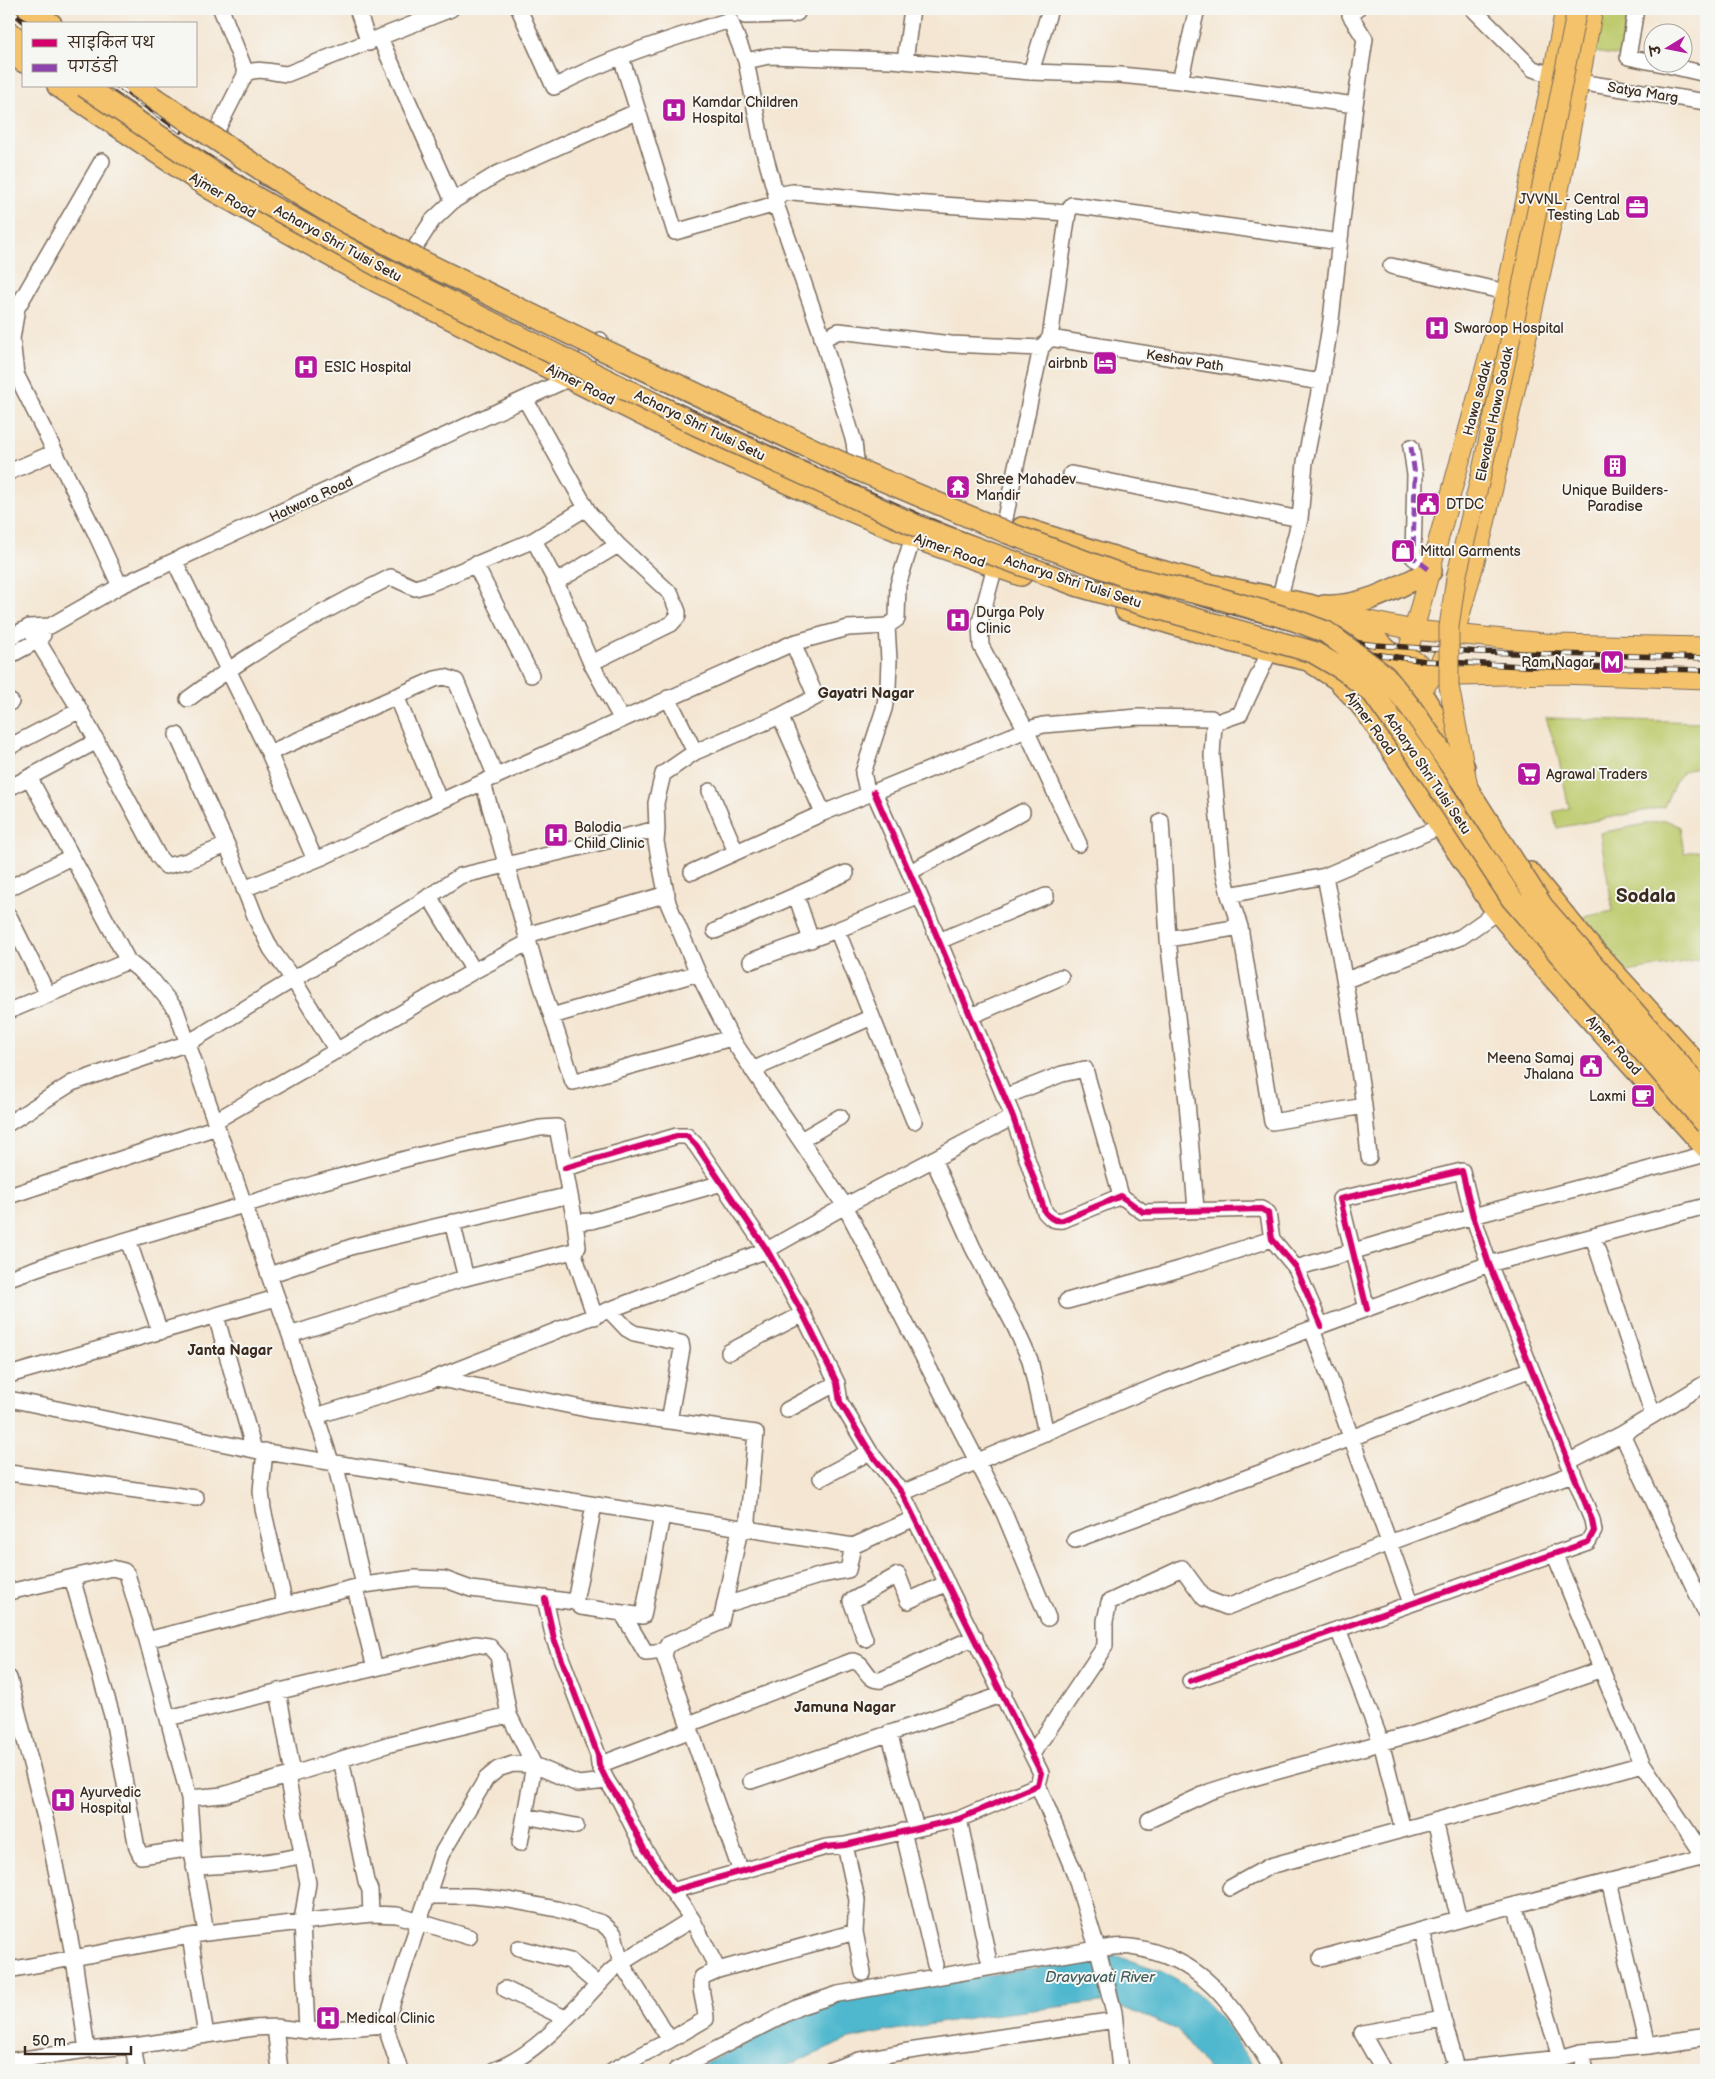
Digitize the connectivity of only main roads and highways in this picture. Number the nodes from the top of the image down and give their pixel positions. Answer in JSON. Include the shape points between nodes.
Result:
{"nodes":[{"id":1,"x":20,"y":9,"type":"edge"},
{"id":2,"x":28,"y":9,"type":"edge"},
{"id":3,"x":1564,"y":9,"type":"edge"},
{"id":4,"x":1578,"y":9,"type":"edge"},
{"id":5,"x":1593,"y":9,"type":"edge"},
{"id":6,"x":39,"y":22,"type":"edge"},
{"id":7,"x":48,"y":22,"type":"edge"},
{"id":8,"x":9,"y":32,"type":"edge"},
{"id":9,"x":22,"y":42,"type":"edge"},
{"id":10,"x":9,"y":51,"type":"edge"},
{"id":11,"x":22,"y":61,"type":"edge"},
{"id":12,"x":61,"y":88,"type":"edge"},
{"id":13,"x":87,"y":88,"type":"edge"},
{"id":14,"x":139,"y":88,"type":"edge"},
{"id":15,"x":150,"y":88,"type":"edge"},
{"id":16,"x":1431,"y":571,"type":"junction"},
{"id":17,"x":1309,"y":605,"type":"junction"},
{"id":18,"x":1343,"y":616,"type":"junction"},
{"id":19,"x":1414,"y":630,"type":"junction"},
{"id":20,"x":1455,"y":633,"type":"junction"},
{"id":21,"x":1706,"y":647,"type":"edge"},
{"id":22,"x":1405,"y":661,"type":"junction"},
{"id":23,"x":1434,"y":674,"type":"junction"},
{"id":24,"x":1706,"y":679,"type":"edge"},
{"id":25,"x":1421,"y":692,"type":"junction"},
{"id":26,"x":1371,"y":718,"type":"junction"},
{"id":27,"x":1385,"y":740,"type":"junction"},
{"id":28,"x":1468,"y":790,"type":"junction"},
{"id":29,"x":1704,"y":1066,"type":"edge"},
{"id":30,"x":1706,"y":1094,"type":"edge"},
{"id":31,"x":1706,"y":1124,"type":"edge"},
{"id":32,"x":1706,"y":1148,"type":"edge"}],
"edges":[{"from":1,"to":6,"type":"highway"},
{"from":2,"to":7,"type":"highway"},
{"from":3,"to":16,"type":"main road","name":"Hawa sadak","via":[[1506,292]]},
{"from":4,"to":28,"type":"main road","name":"Elevated Hawa Sadak","bridge":true,"via":[[1522,286],[1458,569],[1449,627],[1450,686]]},
{"from":5,"to":20,"type":"main road","via":[[1560,185],[1510,413],[1483,532]]},
{"from":8,"to":9,"type":"highway"},
{"from":10,"to":11,"type":"highway"},
{"from":12,"to":26,"type":"highway","name":"Ajmer Road","via":[[211,189],[260,217],[376,281],[689,438],[913,537],[1079,596],[1230,641],[1308,660],[1337,679]]},
{"from":13,"to":31,"type":"highway","name":"Acharya Shri Tulsi Setu","bridge":true,"via":[[220,177],[268,205],[384,269],[697,425],[919,527],[1079,586],[1313,652],[1344,670],[1374,693],[1512,899]]},
{"from":14,"to":28,"type":"highway","name":"Acharya Shri Tulsi Setu","bridge":true,"via":[[342,220],[587,342],[842,463],[1008,533],[1126,576],[1228,601],[1326,632],[1385,676]]},
{"from":15,"to":17,"type":"highway","via":[[341,211],[821,445],[1004,522],[1141,566]]},
{"from":16,"to":17,"type":"highway","via":[[1373,598],[1337,607]]},
{"from":16,"to":19,"type":"main road","name":"Hawa sadak"},
{"from":17,"to":18,"type":"highway"},
{"from":18,"to":19,"type":"main road"},
{"from":18,"to":22,"type":"highway"},
{"from":19,"to":20,"type":"main road"},
{"from":19,"to":22,"type":"main road","name":"Hawa sadak"},
{"from":20,"to":21,"type":"main road","via":[[1554,644]]},
{"from":20,"to":23,"type":"main road"},
{"from":22,"to":23,"type":"main road"},
{"from":22,"to":25,"type":"highway"},
{"from":22,"to":26,"type":"main road","name":"Hawa sadak"},
{"from":23,"to":24,"type":"main road"},
{"from":23,"to":25,"type":"main road"},
{"from":25,"to":27,"type":"main road"},
{"from":25,"to":29,"type":"highway","via":[[1531,875],[1586,942]]},
{"from":26,"to":27,"type":"highway","name":"Ajmer Road"},
{"from":27,"to":32,"type":"highway","name":"Ajmer Road","via":[[1498,912]]},
{"from":28,"to":30,"type":"highway","name":"Acharya Shri Tulsi Setu","bridge":true,"via":[[1542,906]]}]}
